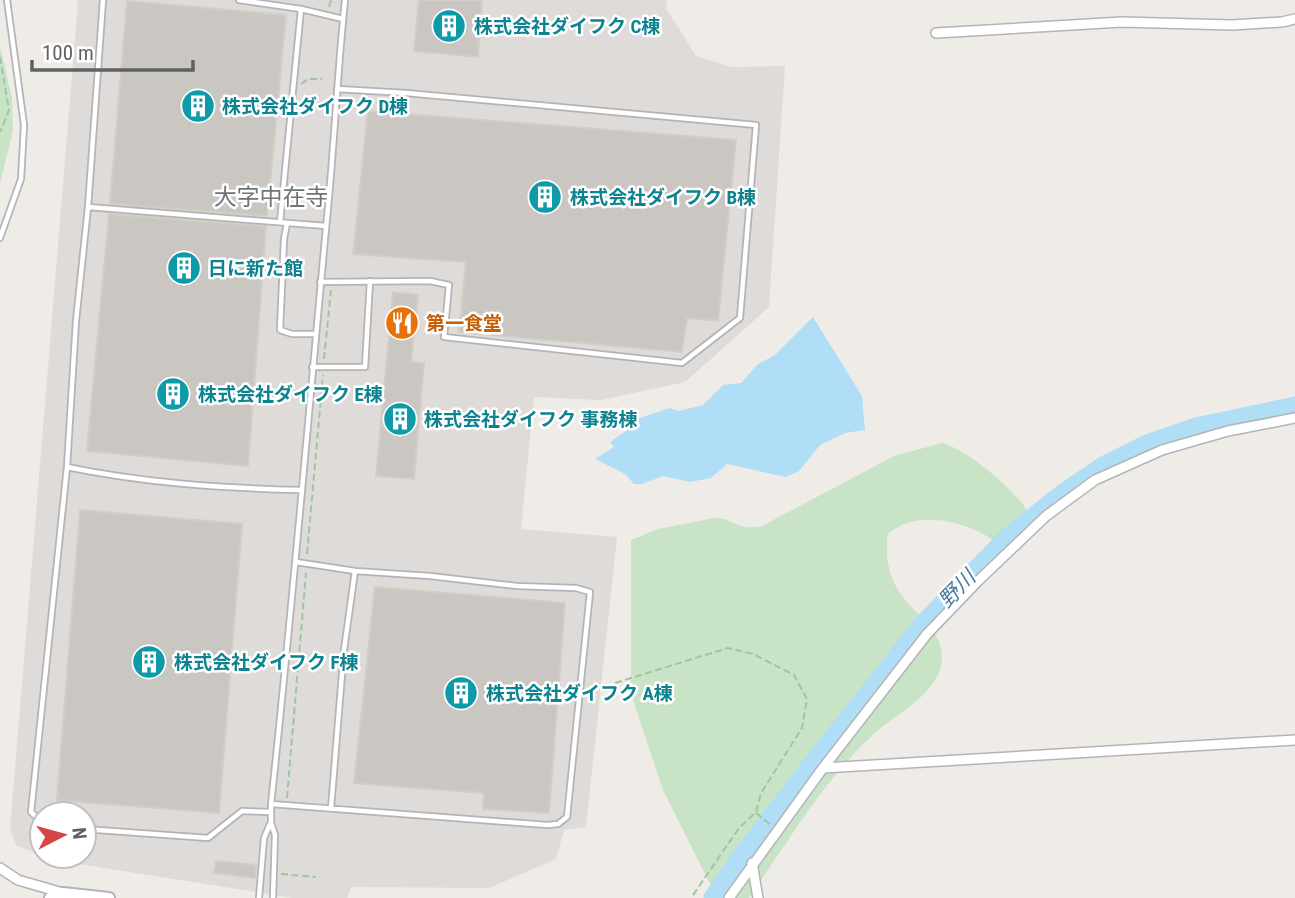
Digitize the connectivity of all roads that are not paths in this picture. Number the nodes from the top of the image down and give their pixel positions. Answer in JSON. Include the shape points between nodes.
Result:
{"nodes":[{"id":1,"x":7,"y":0,"type":"edge"},
{"id":2,"x":103,"y":0,"type":"edge"},
{"id":3,"x":239,"y":0,"type":"edge"},
{"id":4,"x":345,"y":0,"type":"edge"},
{"id":5,"x":301,"y":9,"type":"junction"},
{"id":6,"x":343,"y":19,"type":"junction"},
{"id":7,"x":1295,"y":19,"type":"edge"},
{"id":8,"x":936,"y":33,"type":"dead end"},
{"id":9,"x":337,"y":89,"type":"junction"},
{"id":10,"x":88,"y":207,"type":"junction"},
{"id":11,"x":279,"y":222,"type":"junction"},
{"id":12,"x":287,"y":223,"type":"junction"},
{"id":13,"x":326,"y":226,"type":"junction"},
{"id":14,"x":0,"y":238,"type":"edge"},
{"id":15,"x":370,"y":281,"type":"junction"},
{"id":16,"x":320,"y":282,"type":"junction"},
{"id":17,"x":315,"y":334,"type":"junction"},
{"id":18,"x":312,"y":367,"type":"junction"},
{"id":19,"x":1295,"y":418,"type":"edge"},
{"id":20,"x":67,"y":467,"type":"junction"},
{"id":21,"x":300,"y":490,"type":"junction"},
{"id":22,"x":296,"y":562,"type":"junction"},
{"id":23,"x":355,"y":571,"type":"junction"},
{"id":24,"x":1295,"y":740,"type":"edge"},
{"id":25,"x":823,"y":768,"type":"junction"},
{"id":26,"x":32,"y":800,"type":"edge"},
{"id":27,"x":271,"y":804,"type":"junction"},
{"id":28,"x":331,"y":808,"type":"junction"},
{"id":29,"x":271,"y":812,"type":"junction"},
{"id":30,"x":271,"y":823,"type":"junction"},
{"id":31,"x":98,"y":830,"type":"edge"},
{"id":32,"x":752,"y":863,"type":"junction"},
{"id":33,"x":0,"y":868,"type":"edge"},
{"id":34,"x":63,"y":893,"type":"junction"},
{"id":35,"x":50,"y":898,"type":"edge"},
{"id":36,"x":109,"y":898,"type":"edge"},
{"id":37,"x":260,"y":898,"type":"edge"},
{"id":38,"x":273,"y":898,"type":"edge"},
{"id":39,"x":729,"y":898,"type":"edge"},
{"id":40,"x":758,"y":898,"type":"edge"}],
"edges":[{"from":1,"to":14,"type":"lane","via":[[24,125],[21,178]]},
{"from":2,"to":10,"type":"lane"},
{"from":3,"to":5,"type":"lane"},
{"from":4,"to":6,"type":"lane"},
{"from":5,"to":6,"type":"lane"},
{"from":5,"to":11,"type":"lane"},
{"from":6,"to":9,"type":"lane"},
{"from":7,"to":8,"type":"street","via":[[1232,25],[1122,22]]},
{"from":9,"to":13,"type":"lane"},
{"from":9,"to":15,"type":"lane","via":[[756,125],[740,318],[682,363],[444,337],[449,285]]},
{"from":10,"to":11,"type":"lane"},
{"from":10,"to":20,"type":"lane"},
{"from":11,"to":12,"type":"lane"},
{"from":12,"to":13,"type":"lane"},
{"from":12,"to":17,"type":"lane","via":[[280,330]]},
{"from":13,"to":16,"type":"lane"},
{"from":15,"to":16,"type":"lane"},
{"from":15,"to":18,"type":"lane","via":[[365,367]]},
{"from":16,"to":17,"type":"lane"},
{"from":17,"to":18,"type":"lane"},
{"from":18,"to":21,"type":"lane"},
{"from":19,"to":25,"type":"street","via":[[1162,450],[1073,495],[1036,525],[927,634]]},
{"from":20,"to":21,"type":"lane","via":[[131,479]]},
{"from":20,"to":26,"type":"lane"},
{"from":21,"to":22,"type":"lane"},
{"from":22,"to":23,"type":"lane"},
{"from":22,"to":27,"type":"lane"},
{"from":23,"to":28,"type":"lane"},
{"from":23,"to":28,"type":"lane","via":[[590,592],[568,817],[547,825]]},
{"from":24,"to":25,"type":"street"},
{"from":25,"to":32,"type":"street"},
{"from":27,"to":28,"type":"lane"},
{"from":27,"to":29,"type":"lane"},
{"from":29,"to":30,"type":"lane"},
{"from":29,"to":31,"type":"lane","via":[[242,811],[208,838]]},
{"from":30,"to":37,"type":"lane","via":[[264,838]]},
{"from":30,"to":38,"type":"lane","via":[[275,835]]},
{"from":32,"to":39,"type":"street"},
{"from":32,"to":40,"type":"street"},
{"from":33,"to":34,"type":"street","via":[[18,880]]},
{"from":34,"to":35,"type":"street"},
{"from":34,"to":36,"type":"street"}]}
